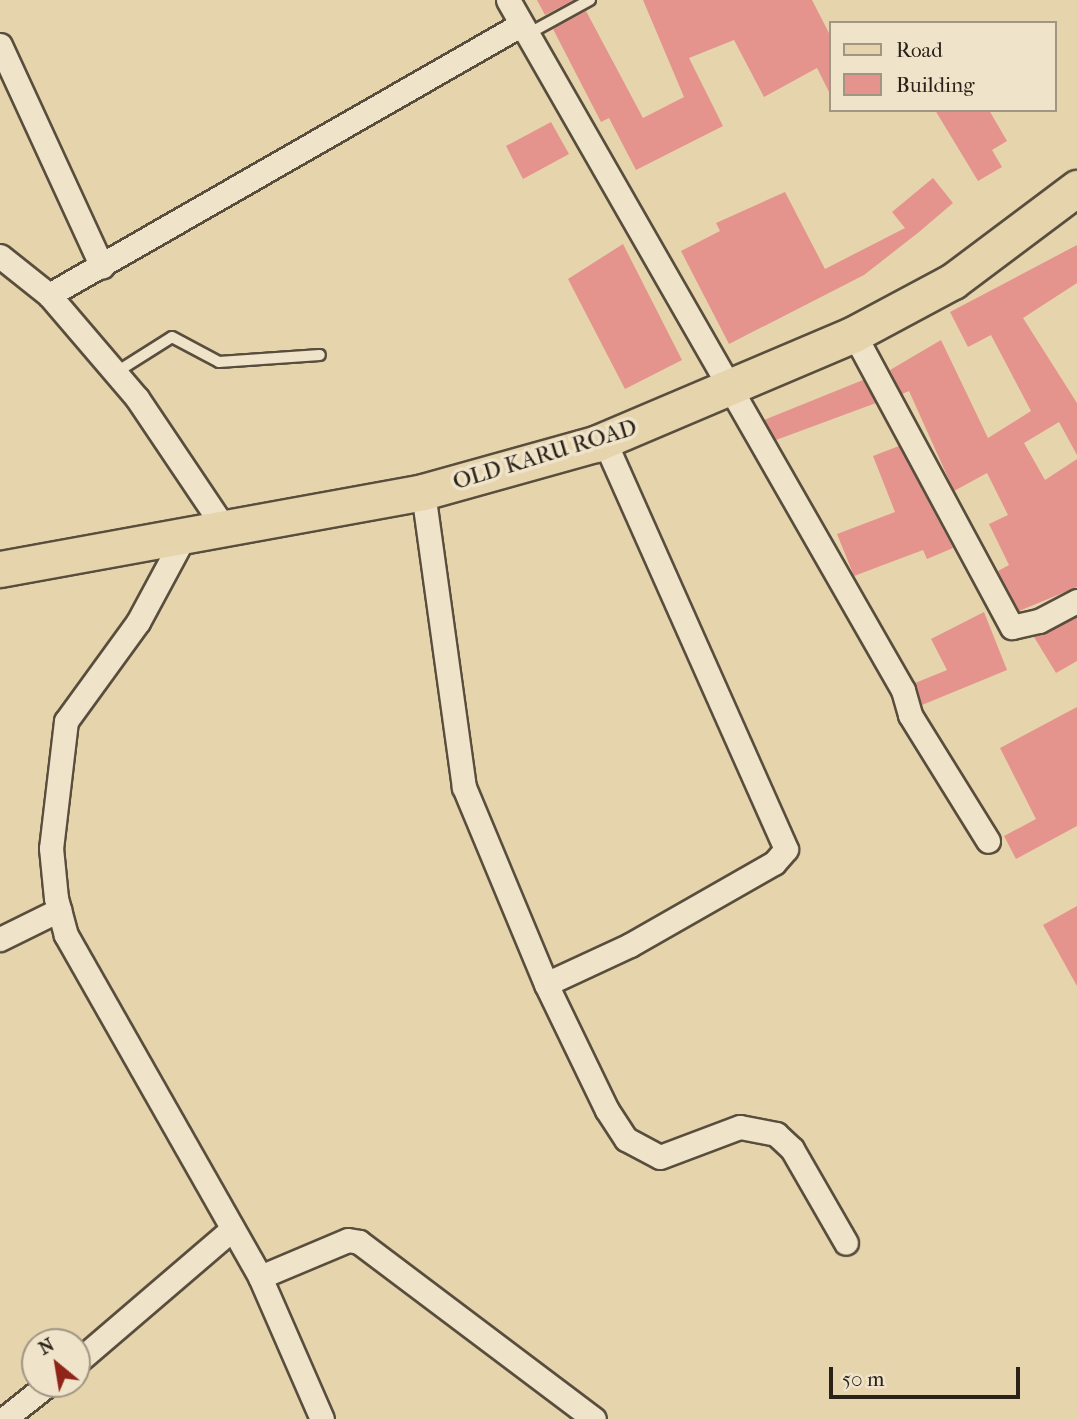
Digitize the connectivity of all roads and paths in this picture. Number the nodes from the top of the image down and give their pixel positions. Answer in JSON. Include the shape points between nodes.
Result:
{"nodes":[{"id":1,"x":508,"y":0,"type":"edge"},
{"id":2,"x":590,"y":0,"type":"edge"},
{"id":3,"x":523,"y":30,"type":"junction"},
{"id":4,"x":0,"y":45,"type":"edge"},
{"id":5,"x":1077,"y":188,"type":"edge"},
{"id":6,"x":0,"y":256,"type":"edge"},
{"id":7,"x":102,"y":267,"type":"junction"},
{"id":8,"x":49,"y":295,"type":"junction"},
{"id":9,"x":854,"y":334,"type":"junction"},
{"id":10,"x":320,"y":355,"type":"dead end"},
{"id":11,"x":115,"y":373,"type":"junction"},
{"id":12,"x":727,"y":391,"type":"junction"},
{"id":13,"x":604,"y":440,"type":"junction"},
{"id":14,"x":423,"y":492,"type":"junction"},
{"id":15,"x":223,"y":526,"type":"junction"},
{"id":16,"x":187,"y":531,"type":"junction"},
{"id":17,"x":0,"y":569,"type":"edge"},
{"id":18,"x":1077,"y":601,"type":"edge"},
{"id":19,"x":988,"y":841,"type":"dead end"},
{"id":20,"x":59,"y":910,"type":"junction"},
{"id":21,"x":0,"y":939,"type":"edge"},
{"id":22,"x":546,"y":984,"type":"junction"},
{"id":23,"x":230,"y":1231,"type":"junction"},
{"id":24,"x":846,"y":1244,"type":"dead end"},
{"id":25,"x":260,"y":1277,"type":"junction"},
{"id":26,"x":91,"y":1350,"type":"edge"},
{"id":27,"x":30,"y":1398,"type":"edge"},
{"id":28,"x":4,"y":1419,"type":"edge"},
{"id":29,"x":322,"y":1419,"type":"edge"},
{"id":30,"x":594,"y":1419,"type":"edge"}],
"edges":[{"from":1,"to":3,"type":"street"},
{"from":2,"to":3,"type":"lane"},
{"from":3,"to":7,"type":"street"},
{"from":3,"to":12,"type":"street"},
{"from":4,"to":7,"type":"street"},
{"from":5,"to":9,"type":"main road","name":"OLD KARU ROAD","via":[[953,281]]},
{"from":6,"to":8,"type":"street"},
{"from":7,"to":8,"type":"street"},
{"from":8,"to":11,"type":"street"},
{"from":9,"to":12,"type":"main road","name":"OLD KARU ROAD"},
{"from":9,"to":18,"type":"street","via":[[1012,627],[1039,621]]},
{"from":10,"to":11,"type":"lane","via":[[219,362],[172,337]]},
{"from":11,"to":15,"type":"street"},
{"from":12,"to":13,"type":"main road","name":"OLD KARU ROAD"},
{"from":12,"to":19,"type":"street"},
{"from":13,"to":14,"type":"main road","name":"OLD KARU ROAD"},
{"from":13,"to":22,"type":"street","via":[[786,849],[774,863],[629,945]]},
{"from":14,"to":15,"type":"main road","name":"OLD KARU ROAD"},
{"from":14,"to":22,"type":"street","via":[[464,787]]},
{"from":15,"to":16,"type":"main road","name":"OLD KARU ROAD"},
{"from":16,"to":17,"type":"main road","name":"OLD KARU ROAD"},
{"from":16,"to":20,"type":"street","via":[[138,622],[66,721],[51,848]]},
{"from":20,"to":21,"type":"street"},
{"from":20,"to":23,"type":"street","via":[[66,935],[194,1156]]},
{"from":22,"to":24,"type":"street","via":[[626,1139],[660,1157],[740,1127],[776,1134],[792,1149]]},
{"from":23,"to":25,"type":"street"},
{"from":23,"to":26,"type":"street"},
{"from":25,"to":29,"type":"street"},
{"from":25,"to":30,"type":"street","via":[[348,1240],[359,1242]]},
{"from":27,"to":28,"type":"street"}]}
